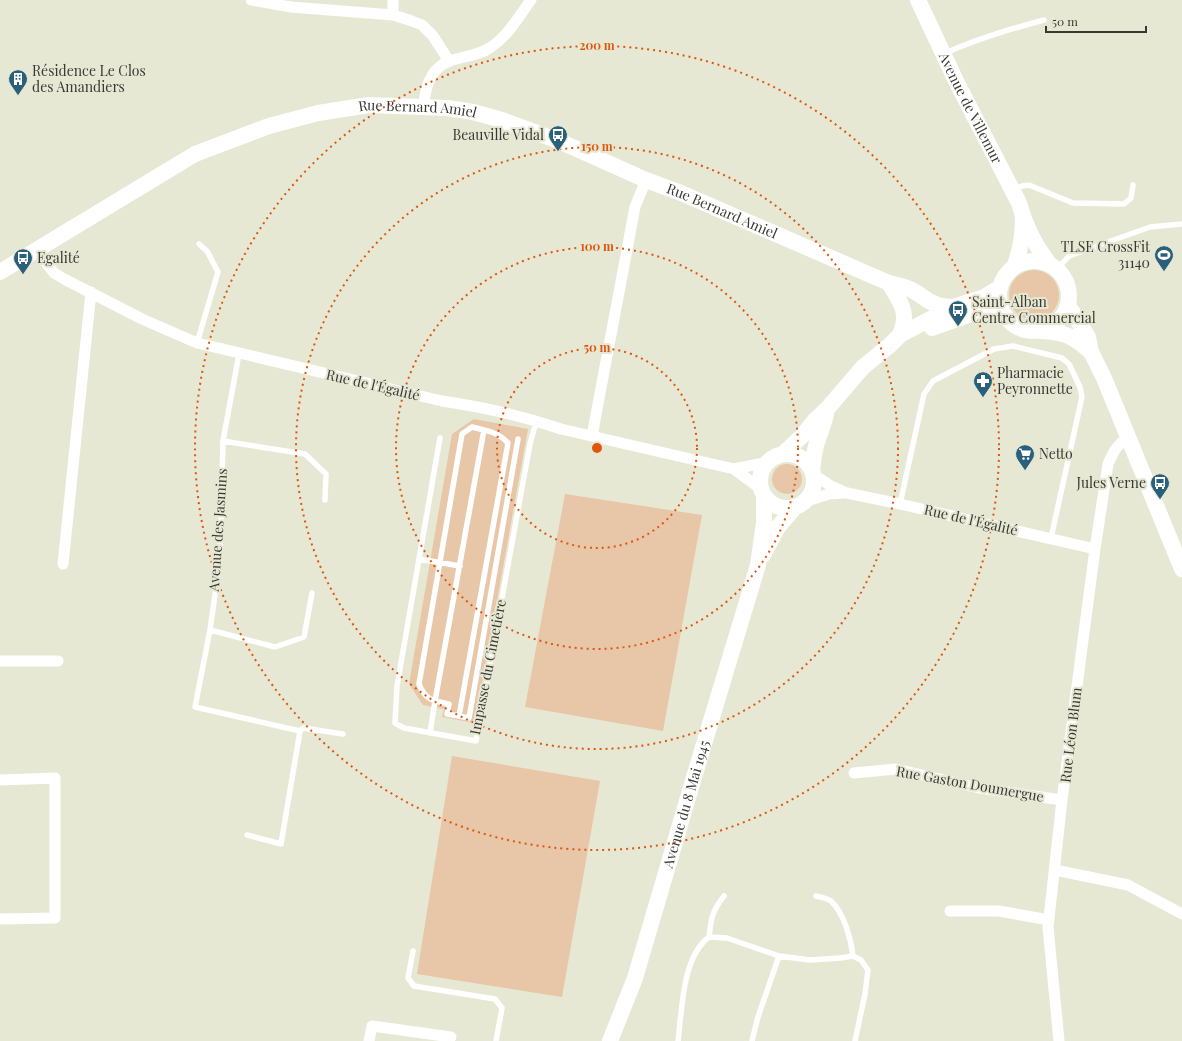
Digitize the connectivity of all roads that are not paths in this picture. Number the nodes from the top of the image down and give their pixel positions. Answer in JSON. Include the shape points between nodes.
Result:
{"nodes":[{"id":1,"x":250,"y":0,"type":"edge"},
{"id":2,"x":393,"y":0,"type":"edge"},
{"id":3,"x":531,"y":0,"type":"edge"},
{"id":4,"x":918,"y":0,"type":"edge"},
{"id":5,"x":291,"y":3,"type":"edge"},
{"id":6,"x":393,"y":15,"type":"junction"},
{"id":7,"x":1044,"y":20,"type":"dead end"},
{"id":8,"x":943,"y":54,"type":"junction"},
{"id":9,"x":449,"y":61,"type":"junction"},
{"id":10,"x":424,"y":106,"type":"junction"},
{"id":11,"x":646,"y":180,"type":"junction"},
{"id":12,"x":1133,"y":185,"type":"dead end"},
{"id":13,"x":1013,"y":190,"type":"junction"},
{"id":14,"x":1023,"y":216,"type":"junction"},
{"id":15,"x":1182,"y":224,"type":"edge"},
{"id":16,"x":199,"y":244,"type":"dead end"},
{"id":17,"x":36,"y":249,"type":"junction"},
{"id":18,"x":1014,"y":267,"type":"junction"},
{"id":19,"x":1053,"y":267,"type":"junction"},
{"id":20,"x":0,"y":272,"type":"edge"},
{"id":21,"x":889,"y":282,"type":"junction"},
{"id":22,"x":999,"y":288,"type":"junction"},
{"id":23,"x":91,"y":292,"type":"junction"},
{"id":24,"x":1068,"y":305,"type":"junction"},
{"id":25,"x":953,"y":307,"type":"junction"},
{"id":26,"x":1006,"y":317,"type":"junction"},
{"id":27,"x":1040,"y":331,"type":"junction"},
{"id":28,"x":900,"y":335,"type":"junction"},
{"id":29,"x":197,"y":343,"type":"junction"},
{"id":30,"x":889,"y":346,"type":"junction"},
{"id":31,"x":1091,"y":352,"type":"junction"},
{"id":32,"x":239,"y":354,"type":"junction"},
{"id":33,"x":828,"y":409,"type":"junction"},
{"id":34,"x":538,"y":421,"type":"junction"},
{"id":35,"x":484,"y":430,"type":"junction"},
{"id":36,"x":592,"y":436,"type":"junction"},
{"id":37,"x":440,"y":438,"type":"dead end"},
{"id":38,"x":1128,"y":438,"type":"junction"},
{"id":39,"x":518,"y":439,"type":"dead end"},
{"id":40,"x":224,"y":441,"type":"junction"},
{"id":41,"x":783,"y":454,"type":"junction"},
{"id":42,"x":768,"y":462,"type":"junction"},
{"id":43,"x":734,"y":469,"type":"junction"},
{"id":44,"x":813,"y":472,"type":"junction"},
{"id":45,"x":762,"y":492,"type":"junction"},
{"id":46,"x":847,"y":493,"type":"junction"},
{"id":47,"x":325,"y":500,"type":"dead end"},
{"id":48,"x":799,"y":504,"type":"junction"},
{"id":49,"x":900,"y":504,"type":"junction"},
{"id":50,"x":1052,"y":538,"type":"junction"},
{"id":51,"x":1095,"y":549,"type":"junction"},
{"id":52,"x":419,"y":559,"type":"junction"},
{"id":53,"x":487,"y":561,"type":"junction"},
{"id":54,"x":497,"y":562,"type":"junction"},
{"id":55,"x":440,"y":563,"type":"junction"},
{"id":56,"x":62,"y":564,"type":"dead end"},
{"id":57,"x":758,"y":565,"type":"junction"},
{"id":58,"x":460,"y":566,"type":"junction"},
{"id":59,"x":1181,"y":566,"type":"edge"},
{"id":60,"x":312,"y":593,"type":"dead end"},
{"id":61,"x":210,"y":630,"type":"junction"},
{"id":62,"x":0,"y":661,"type":"edge"},
{"id":63,"x":58,"y":661,"type":"dead end"},
{"id":64,"x":435,"y":702,"type":"junction"},
{"id":65,"x":460,"y":716,"type":"junction"},
{"id":66,"x":300,"y":731,"type":"junction"},
{"id":67,"x":430,"y":733,"type":"junction"},
{"id":68,"x":343,"y":734,"type":"dead end"},
{"id":69,"x":854,"y":773,"type":"dead end"},
{"id":70,"x":0,"y":780,"type":"edge"},
{"id":71,"x":1062,"y":800,"type":"junction"},
{"id":72,"x":247,"y":835,"type":"dead end"},
{"id":73,"x":1055,"y":870,"type":"junction"},
{"id":74,"x":724,"y":896,"type":"dead end"},
{"id":75,"x":816,"y":896,"type":"dead end"},
{"id":76,"x":950,"y":911,"type":"dead end"},
{"id":77,"x":1182,"y":914,"type":"edge"},
{"id":78,"x":0,"y":918,"type":"edge"},
{"id":79,"x":1049,"y":920,"type":"junction"},
{"id":80,"x":709,"y":937,"type":"junction"},
{"id":81,"x":413,"y":951,"type":"dead end"},
{"id":82,"x":779,"y":956,"type":"junction"},
{"id":83,"x":853,"y":956,"type":"junction"},
{"id":84,"x":450,"y":1036,"type":"dead end"},
{"id":85,"x":369,"y":1041,"type":"edge"},
{"id":86,"x":496,"y":1041,"type":"edge"},
{"id":87,"x":610,"y":1041,"type":"edge"},
{"id":88,"x":678,"y":1041,"type":"edge"},
{"id":89,"x":752,"y":1041,"type":"edge"},
{"id":90,"x":855,"y":1041,"type":"edge"},
{"id":91,"x":1059,"y":1041,"type":"edge"}],
"edges":[{"from":1,"to":5,"type":"street"},
{"from":2,"to":6,"type":"street"},
{"from":3,"to":9,"type":"street","via":[[515,22],[491,47],[477,54]]},
{"from":4,"to":8,"type":"main road","name":"Avenue de Villemur"},
{"from":5,"to":6,"type":"street"},
{"from":6,"to":9,"type":"street","via":[[422,25],[433,36]]},
{"from":7,"to":8,"type":"lane"},
{"from":8,"to":13,"type":"main road","name":"Avenue de Villemur"},
{"from":9,"to":10,"type":"street","via":[[435,71],[428,82]]},
{"from":10,"to":11,"type":"main road","name":"Rue Bernard Amiel","via":[[473,112],[502,120],[559,141]]},
{"from":10,"to":17,"type":"main road","name":"Rue Bernard Amiel","via":[[369,105],[318,113],[262,129],[195,154]]},
{"from":11,"to":21,"type":"main road","name":"Rue Bernard Amiel"},
{"from":11,"to":36,"type":"street","via":[[635,207]]},
{"from":12,"to":13,"type":"lane","via":[[1131,198],[1124,204],[1073,202],[1030,185]]},
{"from":13,"to":14,"type":"main road","name":"Avenue de Villemur"},
{"from":14,"to":18,"type":"main road","name":"Avenue de Villemur","via":[[1021,247]]},
{"from":14,"to":19,"type":"main road","name":"Avenue de Villemur","via":[[1041,252]]},
{"from":15,"to":19,"type":"lane","via":[[1150,227],[1069,256]]},
{"from":16,"to":29,"type":"lane","via":[[207,251],[218,272]]},
{"from":17,"to":20,"type":"main road","name":"Rue Bernard Amiel"},
{"from":17,"to":23,"type":"street","name":"Rue de l'Égalité","via":[[54,273]]},
{"from":18,"to":19,"type":"main road","via":[[1023,262],[1042,261]]},
{"from":18,"to":22,"type":"main road","via":[[1007,272]]},
{"from":19,"to":24,"type":"main road","via":[[1068,285]]},
{"from":21,"to":25,"type":"main road","name":"Rue Bernard Amiel","via":[[910,289],[932,303]]},
{"from":21,"to":28,"type":"main road","via":[[904,306],[904,325]]},
{"from":22,"to":25,"type":"main road","via":[[984,297]]},
{"from":22,"to":26,"type":"main road","via":[[998,299]]},
{"from":23,"to":29,"type":"street","name":"Rue de l'Égalité","via":[[142,319]]},
{"from":23,"to":56,"type":"street"},
{"from":24,"to":27,"type":"main road","via":[[1062,317],[1053,326]]},
{"from":24,"to":31,"type":"main road","via":[[1088,337]]},
{"from":25,"to":28,"type":"main road"},
{"from":26,"to":27,"type":"main road","via":[[1021,329]]},
{"from":26,"to":30,"type":"main road","via":[[974,313]]},
{"from":27,"to":31,"type":"main road","via":[[1070,336]]},
{"from":28,"to":30,"type":"main road"},
{"from":29,"to":32,"type":"street","name":"Rue de l'Égalité"},
{"from":30,"to":33,"type":"main road","via":[[863,367]]},
{"from":31,"to":38,"type":"main road"},
{"from":32,"to":34,"type":"street","name":"Rue de l'Égalité"},
{"from":32,"to":40,"type":"lane","name":"Avenue des Jasmins"},
{"from":33,"to":41,"type":"main road"},
{"from":33,"to":44,"type":"main road","via":[[817,442]]},
{"from":34,"to":36,"type":"street","name":"Rue de l'Égalité"},
{"from":34,"to":67,"type":"lane","name":"Impasse du Cimetière","via":[[530,444],[476,741]]},
{"from":35,"to":53,"type":"lane","via":[[496,433],[508,443]]},
{"from":35,"to":55,"type":"lane","via":[[472,427],[462,434]]},
{"from":35,"to":58,"type":"lane"},
{"from":36,"to":43,"type":"street","name":"Rue de l'Égalité"},
{"from":37,"to":52,"type":"lane","name":"Impasse du Cimetière"},
{"from":38,"to":51,"type":"street","name":"Rue Léon Blum","via":[[1112,453],[1108,464]]},
{"from":38,"to":59,"type":"main road"},
{"from":39,"to":54,"type":"lane"},
{"from":40,"to":47,"type":"lane","via":[[305,454],[326,474]]},
{"from":40,"to":61,"type":"lane","name":"Avenue des Jasmins","via":[[220,559]]},
{"from":41,"to":42,"type":"main road"},
{"from":41,"to":44,"type":"main road","via":[[803,459]]},
{"from":42,"to":43,"type":"street","name":"Rue de l'Égalité"},
{"from":42,"to":45,"type":"main road","via":[[760,474]]},
{"from":43,"to":45,"type":"street","name":"Rue de l'Égalité"},
{"from":44,"to":46,"type":"street","name":"Rue de l'Égalité","via":[[830,486]]},
{"from":44,"to":48,"type":"main road","via":[[812,489]]},
{"from":45,"to":48,"type":"main road","via":[[770,503],[778,507],[786,508]]},
{"from":45,"to":57,"type":"main road","name":"Avenue du 8 Mai 1945","via":[[764,523]]},
{"from":46,"to":48,"type":"street","name":"Rue de l'Égalité","via":[[829,494]]},
{"from":46,"to":49,"type":"street","name":"Rue de l'Égalité"},
{"from":48,"to":57,"type":"main road","name":"Avenue du 8 Mai 1945","via":[[785,516]]},
{"from":49,"to":50,"type":"street","name":"Rue de l'Égalité"},
{"from":49,"to":50,"type":"lane","via":[[924,394],[933,381],[994,349],[1012,346],[1062,358],[1069,364],[1080,387],[1082,397]]},
{"from":50,"to":51,"type":"street","name":"Rue de l'Égalité"},
{"from":51,"to":71,"type":"street","name":"Rue Léon Blum"},
{"from":52,"to":55,"type":"lane"},
{"from":52,"to":67,"type":"lane","name":"Impasse du Cimetière","via":[[397,686],[395,723],[404,728]]},
{"from":53,"to":54,"type":"lane"},
{"from":53,"to":65,"type":"lane"},
{"from":54,"to":65,"type":"lane","via":[[469,718]]},
{"from":55,"to":58,"type":"lane"},
{"from":55,"to":64,"type":"lane","via":[[419,684],[424,695]]},
{"from":57,"to":87,"type":"main road","name":"Avenue du 8 Mai 1945","via":[[635,978]]},
{"from":58,"to":64,"type":"lane"},
{"from":60,"to":61,"type":"lane","via":[[304,637],[275,647]]},
{"from":61,"to":66,"type":"lane","name":"Avenue des Jasmins","via":[[195,707]]},
{"from":62,"to":63,"type":"street"},
{"from":64,"to":65,"type":"lane","via":[[449,704],[447,714]]},
{"from":64,"to":67,"type":"lane"},
{"from":66,"to":68,"type":"lane","via":[[303,728]]},
{"from":66,"to":72,"type":"lane","via":[[281,844]]},
{"from":69,"to":71,"type":"street","name":"Rue Gaston Doumergue","via":[[896,769],[979,788]]},
{"from":70,"to":78,"type":"street","via":[[55,778],[55,918]]},
{"from":71,"to":73,"type":"street","name":"Rue Léon Blum"},
{"from":73,"to":77,"type":"street","via":[[1128,885]]},
{"from":73,"to":79,"type":"street","name":"Rue Léon Blum"},
{"from":74,"to":80,"type":"lane","via":[[715,908]]},
{"from":75,"to":83,"type":"lane","via":[[830,901],[840,913],[850,935]]},
{"from":76,"to":79,"type":"street","via":[[999,911]]},
{"from":79,"to":91,"type":"street","name":"Rue Léon Blum"},
{"from":80,"to":82,"type":"lane","via":[[727,938]]},
{"from":80,"to":88,"type":"lane","via":[[694,954],[686,976]]},
{"from":81,"to":86,"type":"lane","via":[[408,978],[414,986],[495,999],[502,1008]]},
{"from":82,"to":83,"type":"lane","via":[[810,960]]},
{"from":82,"to":89,"type":"lane"},
{"from":83,"to":90,"type":"lane","via":[[861,960],[868,970]]},
{"from":84,"to":85,"type":"street","via":[[372,1026]]}]}
